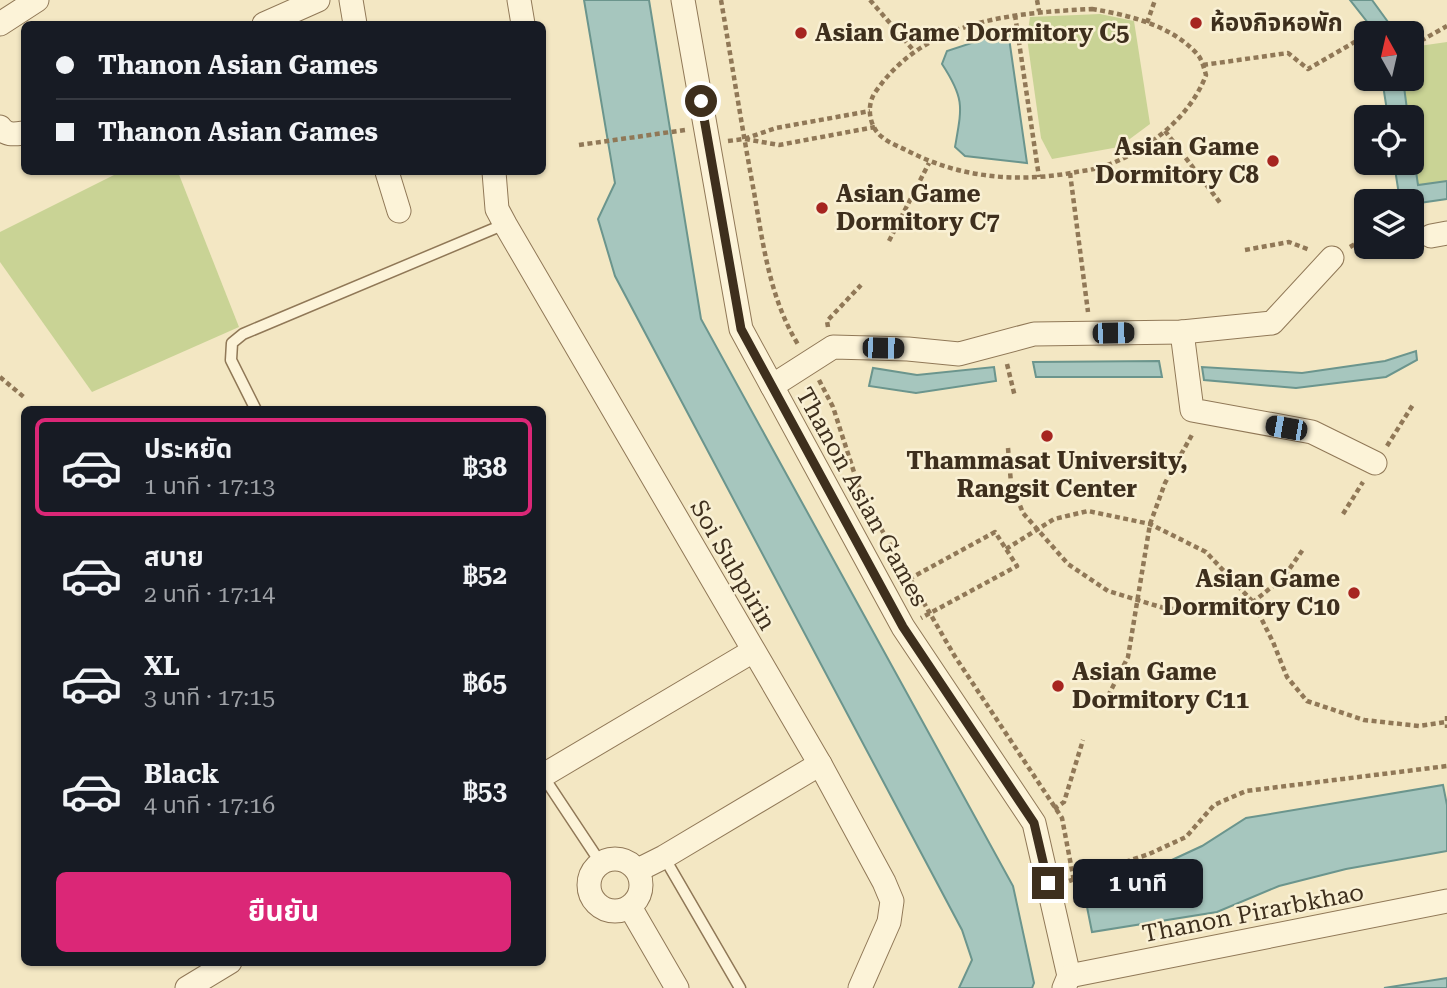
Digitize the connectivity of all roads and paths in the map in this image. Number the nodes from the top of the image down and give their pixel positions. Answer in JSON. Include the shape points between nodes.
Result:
{"nodes":[{"id":1,"x":37,"y":0,"type":"edge"},
{"id":2,"x":318,"y":0,"type":"edge"},
{"id":3,"x":351,"y":0,"type":"edge"},
{"id":4,"x":519,"y":0,"type":"edge"},
{"id":5,"x":683,"y":0,"type":"edge"},
{"id":6,"x":721,"y":0,"type":"edge"},
{"id":7,"x":870,"y":0,"type":"edge"},
{"id":8,"x":1037,"y":0,"type":"edge"},
{"id":9,"x":1155,"y":0,"type":"edge"},
{"id":10,"x":1039,"y":12,"type":"junction"},
{"id":11,"x":1015,"y":14,"type":"junction"},
{"id":12,"x":271,"y":21,"type":"edge"},
{"id":13,"x":354,"y":21,"type":"edge"},
{"id":14,"x":522,"y":21,"type":"edge"},
{"id":15,"x":1147,"y":23,"type":"junction"},
{"id":16,"x":0,"y":24,"type":"edge"},
{"id":17,"x":1447,"y":26,"type":"edge"},
{"id":18,"x":1424,"y":39,"type":"edge"},
{"id":19,"x":1354,"y":42,"type":"edge"},
{"id":20,"x":914,"y":51,"type":"junction"},
{"id":21,"x":1203,"y":65,"type":"junction"},
{"id":22,"x":870,"y":111,"type":"junction"},
{"id":23,"x":0,"y":127,"type":"edge"},
{"id":24,"x":875,"y":127,"type":"junction"},
{"id":25,"x":687,"y":129,"type":"dead end"},
{"id":26,"x":675,"y":131,"type":"dead end"},
{"id":27,"x":1165,"y":131,"type":"junction"},
{"id":28,"x":21,"y":133,"type":"edge"},
{"id":29,"x":744,"y":139,"type":"junction"},
{"id":30,"x":689,"y":142,"type":"dead end"},
{"id":31,"x":579,"y":145,"type":"dead end"},
{"id":32,"x":929,"y":163,"type":"junction"},
{"id":33,"x":1070,"y":173,"type":"junction"},
{"id":34,"x":388,"y":175,"type":"edge"},
{"id":35,"x":494,"y":175,"type":"edge"},
{"id":36,"x":1039,"y":177,"type":"junction"},
{"id":37,"x":1221,"y":204,"type":"dead end"},
{"id":38,"x":399,"y":211,"type":"dead end"},
{"id":39,"x":505,"y":224,"type":"junction"},
{"id":40,"x":889,"y":241,"type":"dead end"},
{"id":41,"x":1245,"y":250,"type":"dead end"},
{"id":42,"x":1332,"y":258,"type":"joint"},
{"id":43,"x":861,"y":285,"type":"dead end"},
{"id":44,"x":1182,"y":332,"type":"junction"},
{"id":45,"x":1090,"y":334,"type":"junction"},
{"id":46,"x":1003,"y":343,"type":"junction"},
{"id":47,"x":833,"y":347,"type":"junction"},
{"id":48,"x":809,"y":362,"type":"junction"},
{"id":49,"x":0,"y":377,"type":"edge"},
{"id":50,"x":772,"y":386,"type":"junction"},
{"id":51,"x":1015,"y":397,"type":"dead end"},
{"id":52,"x":25,"y":398,"type":"dead end"},
{"id":53,"x":254,"y":406,"type":"edge"},
{"id":54,"x":1204,"y":412,"type":"junction"},
{"id":55,"x":1008,"y":449,"type":"dead end"},
{"id":56,"x":1376,"y":463,"type":"dead end"},
{"id":57,"x":1150,"y":524,"type":"junction"},
{"id":58,"x":1036,"y":530,"type":"junction"},
{"id":59,"x":1304,"y":548,"type":"dead end"},
{"id":60,"x":1006,"y":549,"type":"junction"},
{"id":61,"x":911,"y":578,"type":"junction"},
{"id":62,"x":884,"y":592,"type":"junction"},
{"id":63,"x":1136,"y":600,"type":"junction"},
{"id":64,"x":1253,"y":602,"type":"junction"},
{"id":65,"x":930,"y":613,"type":"junction"},
{"id":66,"x":903,"y":627,"type":"junction"},
{"id":67,"x":753,"y":652,"type":"junction"},
{"id":68,"x":1108,"y":696,"type":"dead end"},
{"id":69,"x":1447,"y":716,"type":"edge"},
{"id":70,"x":1446,"y":725,"type":"edge"},
{"id":71,"x":1083,"y":740,"type":"dead end"},
{"id":72,"x":820,"y":764,"type":"junction"},
{"id":73,"x":1447,"y":766,"type":"edge"},
{"id":74,"x":546,"y":774,"type":"edge"},
{"id":75,"x":546,"y":781,"type":"edge"},
{"id":76,"x":1055,"y":808,"type":"junction"},
{"id":77,"x":1034,"y":823,"type":"junction"},
{"id":78,"x":664,"y":858,"type":"junction"},
{"id":79,"x":600,"y":862,"type":"junction"},
{"id":80,"x":638,"y":870,"type":"junction"},
{"id":81,"x":1074,"y":881,"type":"junction"},
{"id":82,"x":1048,"y":883,"type":"junction"},
{"id":83,"x":1447,"y":901,"type":"edge"},
{"id":84,"x":630,"y":907,"type":"junction"},
{"id":85,"x":223,"y":966,"type":"edge"},
{"id":86,"x":1067,"y":982,"type":"edge"},
{"id":87,"x":187,"y":988,"type":"edge"},
{"id":88,"x":677,"y":988,"type":"edge"},
{"id":89,"x":740,"y":988,"type":"edge"},
{"id":90,"x":860,"y":988,"type":"edge"}],
"edges":[{"from":1,"to":16,"type":"street"},
{"from":2,"to":12,"type":"street"},
{"from":3,"to":13,"type":"street"},
{"from":4,"to":14,"type":"street"},
{"from":5,"to":50,"type":"street","name":"Thanon Asian Games","via":[[741,329]]},
{"from":6,"to":29,"type":"path"},
{"from":7,"to":20,"type":"path"},
{"from":8,"to":10,"type":"path"},
{"from":9,"to":15,"type":"path"},
{"from":10,"to":11,"type":"path"},
{"from":10,"to":15,"type":"path","via":[[1092,9]]},
{"from":11,"to":20,"type":"path","via":[[972,23]]},
{"from":11,"to":36,"type":"path"},
{"from":15,"to":21,"type":"path","via":[[1174,35],[1199,55]]},
{"from":17,"to":18,"type":"path"},
{"from":19,"to":21,"type":"path","via":[[1308,69],[1288,53]]},
{"from":20,"to":22,"type":"path","via":[[886,76],[871,100]]},
{"from":21,"to":27,"type":"path","via":[[1206,75],[1199,94]]},
{"from":22,"to":24,"type":"path"},
{"from":22,"to":29,"type":"path","via":[[776,128]]},
{"from":23,"to":28,"type":"street"},
{"from":24,"to":29,"type":"path","via":[[779,145]]},
{"from":24,"to":32,"type":"path","via":[[881,137]]},
{"from":25,"to":30,"type":"path"},
{"from":26,"to":31,"type":"path"},
{"from":27,"to":33,"type":"path","via":[[1134,153],[1101,167]]},
{"from":27,"to":37,"type":"path"},
{"from":29,"to":48,"type":"path","via":[[777,303]]},
{"from":32,"to":36,"type":"path","via":[[1006,178]]},
{"from":32,"to":40,"type":"path"},
{"from":33,"to":36,"type":"path"},
{"from":33,"to":45,"type":"path"},
{"from":34,"to":38,"type":"street"},
{"from":35,"to":39,"type":"street","name":"Soi Subpirin","via":[[497,209]]},
{"from":39,"to":53,"type":"lane","via":[[243,334],[232,343],[231,360]]},
{"from":39,"to":67,"type":"street","name":"Soi Subpirin"},
{"from":41,"to":42,"type":"path","via":[[1289,242]]},
{"from":42,"to":44,"type":"street","via":[[1272,323]]},
{"from":43,"to":47,"type":"path","via":[[827,321]]},
{"from":44,"to":45,"type":"street"},
{"from":44,"to":54,"type":"street","via":[[1192,410]]},
{"from":45,"to":46,"type":"street","via":[[1034,334]]},
{"from":46,"to":47,"type":"street","via":[[959,354]]},
{"from":46,"to":51,"type":"path"},
{"from":47,"to":48,"type":"street"},
{"from":48,"to":50,"type":"street"},
{"from":48,"to":61,"type":"path","via":[[833,407],[861,494]]},
{"from":49,"to":52,"type":"path"},
{"from":50,"to":62,"type":"street","name":"Thanon Asian Games"},
{"from":54,"to":56,"type":"street","via":[[1312,432]]},
{"from":54,"to":57,"type":"path"},
{"from":55,"to":58,"type":"path","via":[[1011,483]]},
{"from":57,"to":58,"type":"path","via":[[1088,511],[1054,519]]},
{"from":57,"to":63,"type":"path"},
{"from":57,"to":64,"type":"path","via":[[1206,552]]},
{"from":58,"to":60,"type":"path"},
{"from":58,"to":63,"type":"path","via":[[1068,564],[1108,591]]},
{"from":59,"to":64,"type":"path","via":[[1283,578]]},
{"from":60,"to":61,"type":"path","via":[[995,532]]},
{"from":60,"to":65,"type":"path","via":[[1017,566]]},
{"from":61,"to":62,"type":"path"},
{"from":61,"to":65,"type":"path"},
{"from":62,"to":66,"type":"street","name":"Thanon Asian Games"},
{"from":63,"to":64,"type":"path","via":[[1204,612]]},
{"from":63,"to":68,"type":"path","via":[[1128,657]]},
{"from":64,"to":70,"type":"path","via":[[1287,677],[1307,701],[1364,720]]},
{"from":65,"to":66,"type":"path"},
{"from":65,"to":76,"type":"path"},
{"from":66,"to":77,"type":"street","name":"Thanon Asian Games"},
{"from":67,"to":72,"type":"street","name":"Soi Subpirin"},
{"from":67,"to":74,"type":"street"},
{"from":69,"to":70,"type":"path"},
{"from":71,"to":76,"type":"path","via":[[1064,802]]},
{"from":72,"to":78,"type":"street"},
{"from":72,"to":90,"type":"street","name":"Soi Subpirin","via":[[892,901],[889,922]]},
{"from":73,"to":81,"type":"path","via":[[1246,791],[1214,805],[1186,837]]},
{"from":75,"to":79,"type":"lane"},
{"from":76,"to":77,"type":"path"},
{"from":76,"to":81,"type":"path","via":[[1062,818]]},
{"from":77,"to":82,"type":"street","name":"Thanon Asian Games"},
{"from":78,"to":80,"type":"street"},
{"from":78,"to":89,"type":"lane"},
{"from":79,"to":80,"type":"street","via":[[621,858]]},
{"from":79,"to":84,"type":"street","via":[[588,881],[594,902],[611,911]]},
{"from":80,"to":84,"type":"street","via":[[641,890]]},
{"from":81,"to":82,"type":"path"},
{"from":82,"to":86,"type":"street","name":"Thanon Asian Games"},
{"from":83,"to":86,"type":"street","name":"Thanon Pirarbkhao"},
{"from":84,"to":88,"type":"street"},
{"from":85,"to":87,"type":"street"}]}
